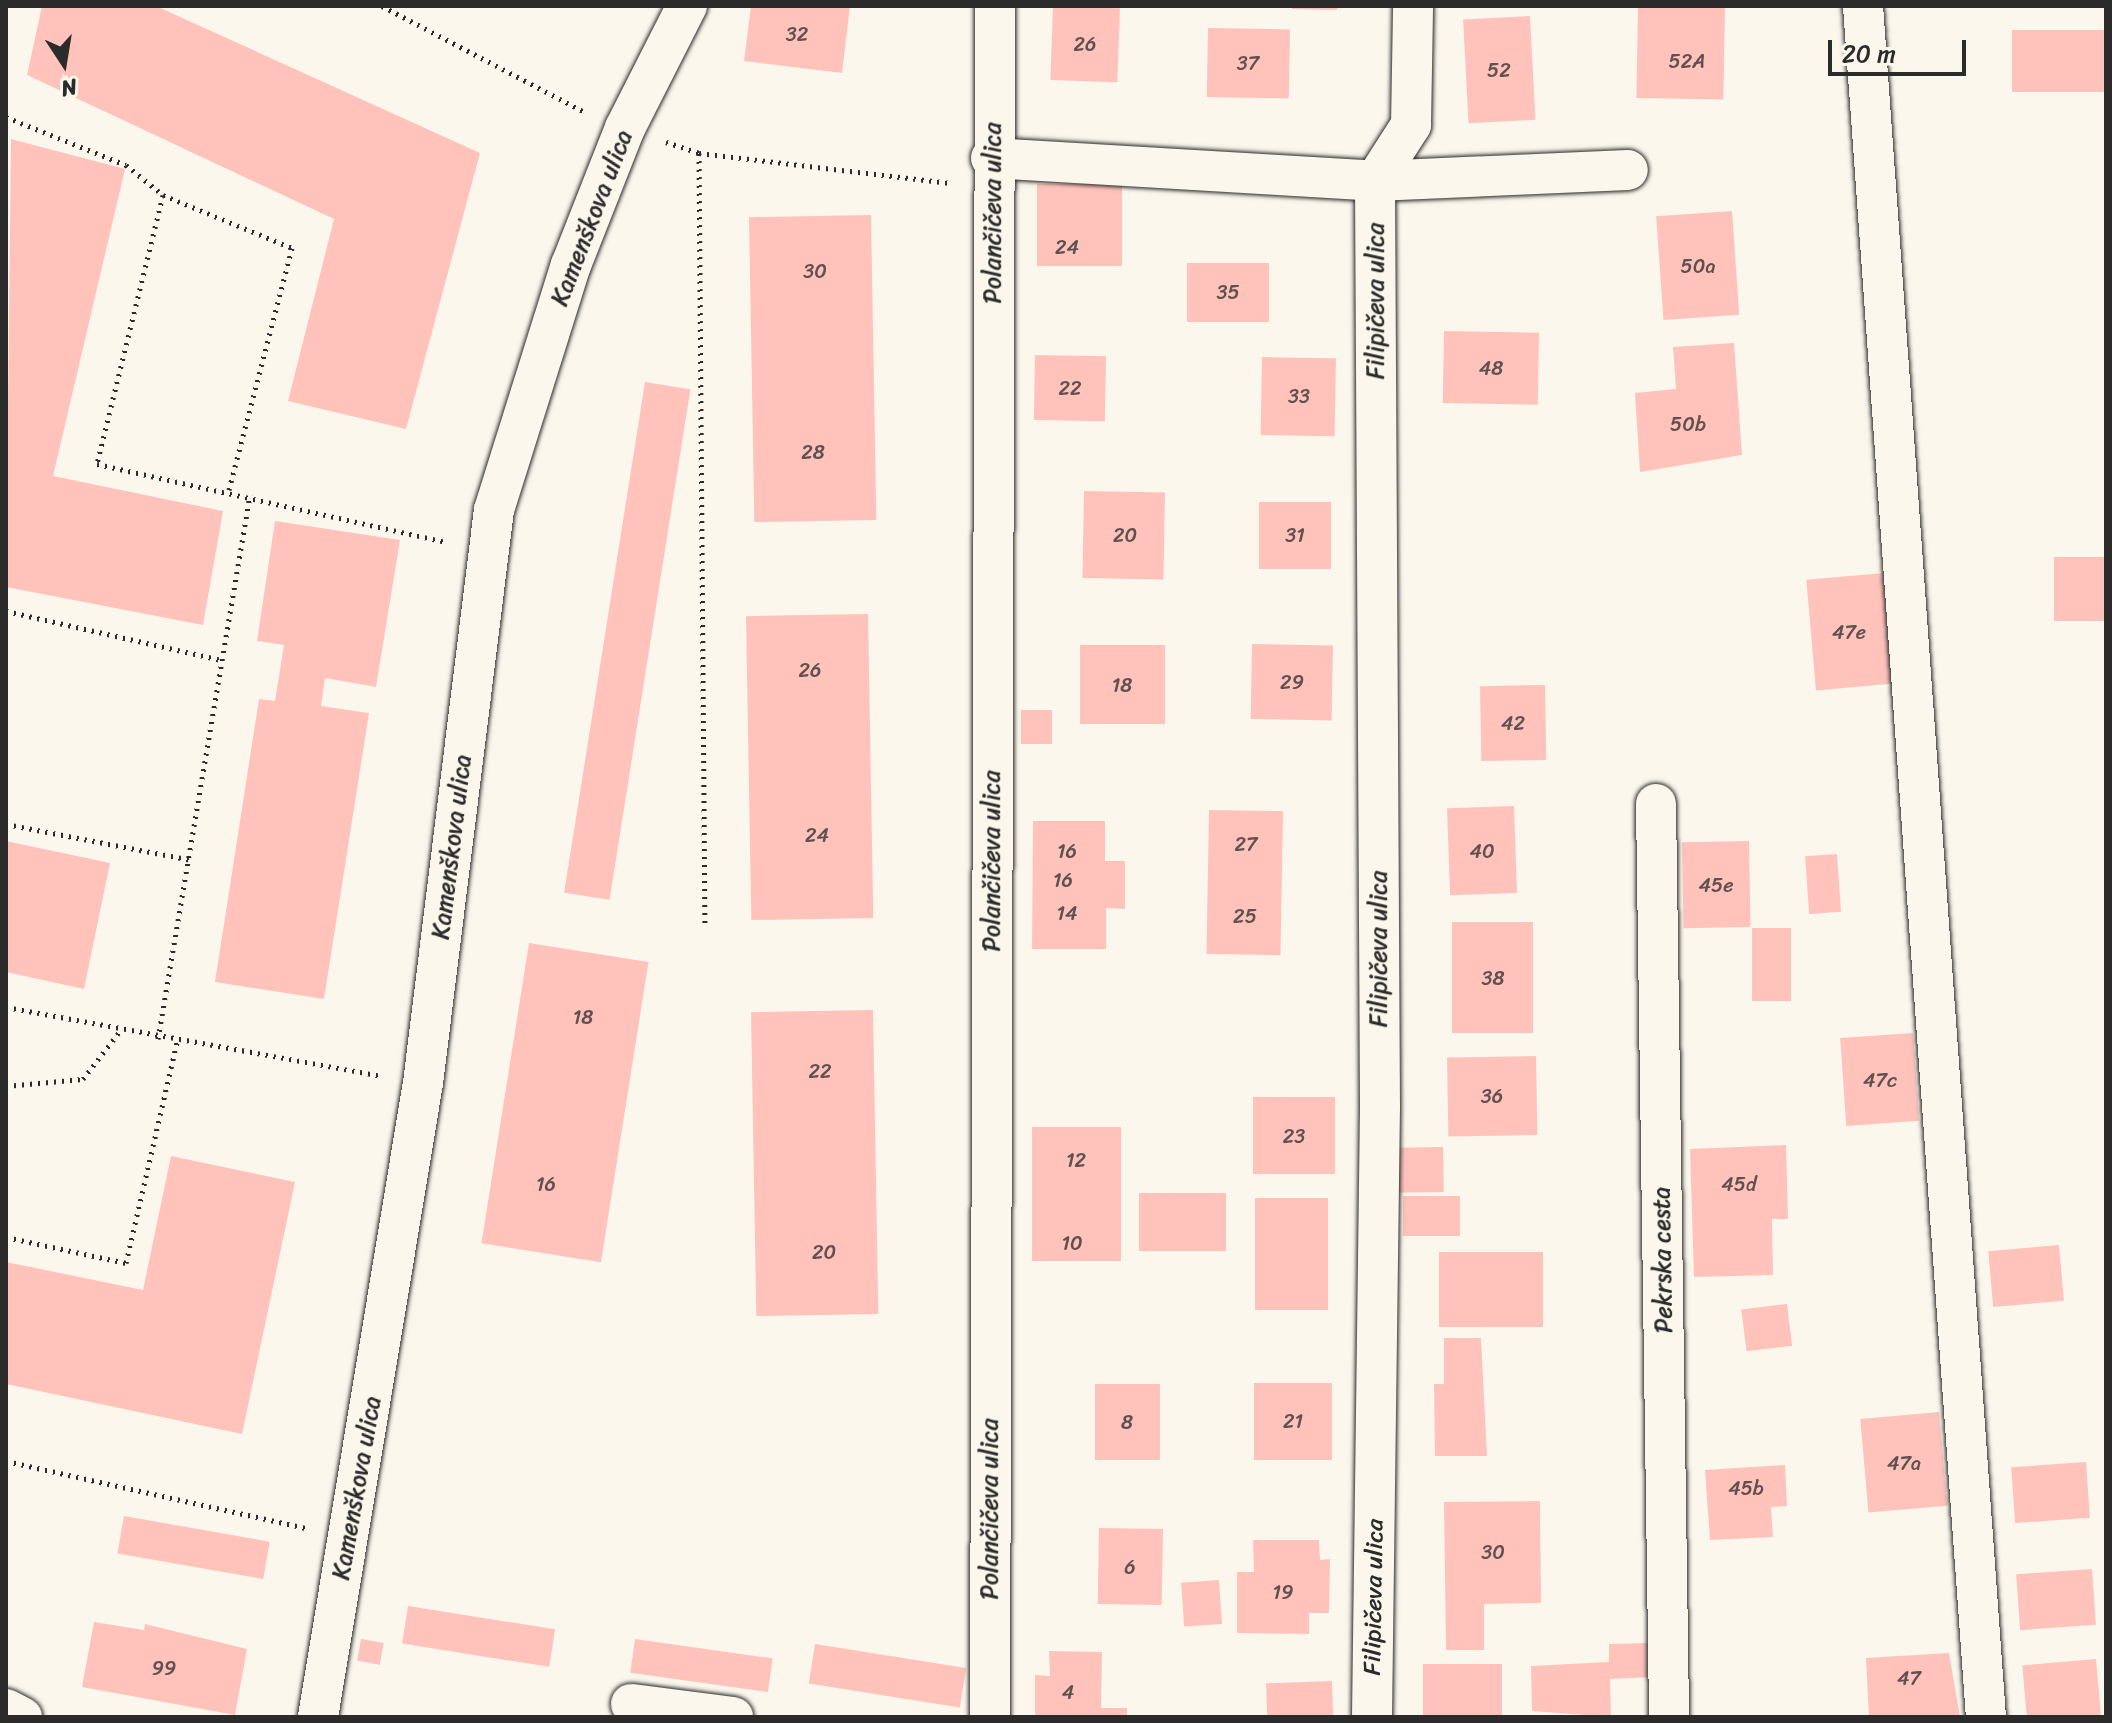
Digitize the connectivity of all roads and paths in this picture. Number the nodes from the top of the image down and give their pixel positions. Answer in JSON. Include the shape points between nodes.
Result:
{"nodes":[{"id":1,"x":382,"y":6,"type":"edge"},
{"id":2,"x":687,"y":6,"type":"edge"},
{"id":3,"x":995,"y":6,"type":"edge"},
{"id":4,"x":1413,"y":6,"type":"edge"},
{"id":5,"x":1863,"y":6,"type":"edge"},
{"id":6,"x":6,"y":117,"type":"edge"},
{"id":7,"x":625,"y":128,"type":"junction"},
{"id":8,"x":699,"y":153,"type":"junction"},
{"id":9,"x":1628,"y":170,"type":"dead end"},
{"id":10,"x":992,"y":173,"type":"junction"},
{"id":11,"x":1375,"y":181,"type":"junction"},
{"id":12,"x":163,"y":195,"type":"junction"},
{"id":13,"x":229,"y":490,"type":"junction"},
{"id":14,"x":250,"y":495,"type":"junction"},
{"id":15,"x":489,"y":545,"type":"junction"},
{"id":16,"x":6,"y":611,"type":"edge"},
{"id":17,"x":222,"y":660,"type":"junction"},
{"id":18,"x":1656,"y":804,"type":"dead end"},
{"id":19,"x":6,"y":824,"type":"edge"},
{"id":20,"x":192,"y":860,"type":"junction"},
{"id":21,"x":705,"y":928,"type":"dead end"},
{"id":22,"x":6,"y":1007,"type":"edge"},
{"id":23,"x":120,"y":1031,"type":"junction"},
{"id":24,"x":158,"y":1039,"type":"junction"},
{"id":25,"x":177,"y":1042,"type":"junction"},
{"id":26,"x":423,"y":1083,"type":"junction"},
{"id":27,"x":6,"y":1086,"type":"edge"},
{"id":28,"x":6,"y":1237,"type":"edge"},
{"id":29,"x":6,"y":1461,"type":"edge"},
{"id":30,"x":347,"y":1534,"type":"junction"},
{"id":31,"x":631,"y":1704,"type":"dead end"},
{"id":32,"x":6,"y":1709,"type":"edge"},
{"id":33,"x":22,"y":1717,"type":"edge"},
{"id":34,"x":318,"y":1717,"type":"edge"},
{"id":35,"x":733,"y":1717,"type":"edge"},
{"id":36,"x":990,"y":1717,"type":"edge"},
{"id":37,"x":1372,"y":1717,"type":"edge"},
{"id":38,"x":1669,"y":1717,"type":"edge"},
{"id":39,"x":1986,"y":1717,"type":"edge"}],
"edges":[{"from":1,"to":7,"type":"path"},
{"from":2,"to":7,"type":"street","name":"Kamenškova ulica"},
{"from":3,"to":10,"type":"street","name":"Polančičeva ulica"},
{"from":4,"to":11,"type":"street","via":[[1411,125]]},
{"from":5,"to":39,"type":"street"},
{"from":6,"to":12,"type":"path","via":[[126,165]]},
{"from":7,"to":8,"type":"path"},
{"from":7,"to":15,"type":"street","name":"Kamenškova ulica","via":[[520,413]]},
{"from":8,"to":10,"type":"path"},
{"from":8,"to":21,"type":"path"},
{"from":9,"to":11,"type":"street"},
{"from":10,"to":11,"type":"street"},
{"from":10,"to":36,"type":"street","name":"Polančičeva ulica"},
{"from":11,"to":37,"type":"street","name":"Filipičeva ulica","via":[[1380,1107]]},
{"from":12,"to":13,"type":"path","via":[[292,248]]},
{"from":12,"to":13,"type":"path","via":[[97,464]]},
{"from":13,"to":14,"type":"path"},
{"from":14,"to":15,"type":"path","via":[[430,533],[452,546]]},
{"from":14,"to":17,"type":"path"},
{"from":15,"to":26,"type":"street","name":"Kamenškova ulica"},
{"from":16,"to":17,"type":"path"},
{"from":17,"to":20,"type":"path"},
{"from":18,"to":38,"type":"street","name":"Pekrska cesta"},
{"from":19,"to":20,"type":"path"},
{"from":20,"to":24,"type":"path"},
{"from":22,"to":23,"type":"path"},
{"from":23,"to":24,"type":"path"},
{"from":23,"to":27,"type":"path","via":[[83,1079]]},
{"from":24,"to":25,"type":"path"},
{"from":25,"to":26,"type":"path"},
{"from":25,"to":28,"type":"path","via":[[126,1263]]},
{"from":26,"to":30,"type":"street","name":"Kamenškova ulica"},
{"from":29,"to":30,"type":"path"},
{"from":30,"to":34,"type":"street","name":"Kamenškova ulica"},
{"from":31,"to":35,"type":"street"},
{"from":32,"to":33,"type":"street"}]}
